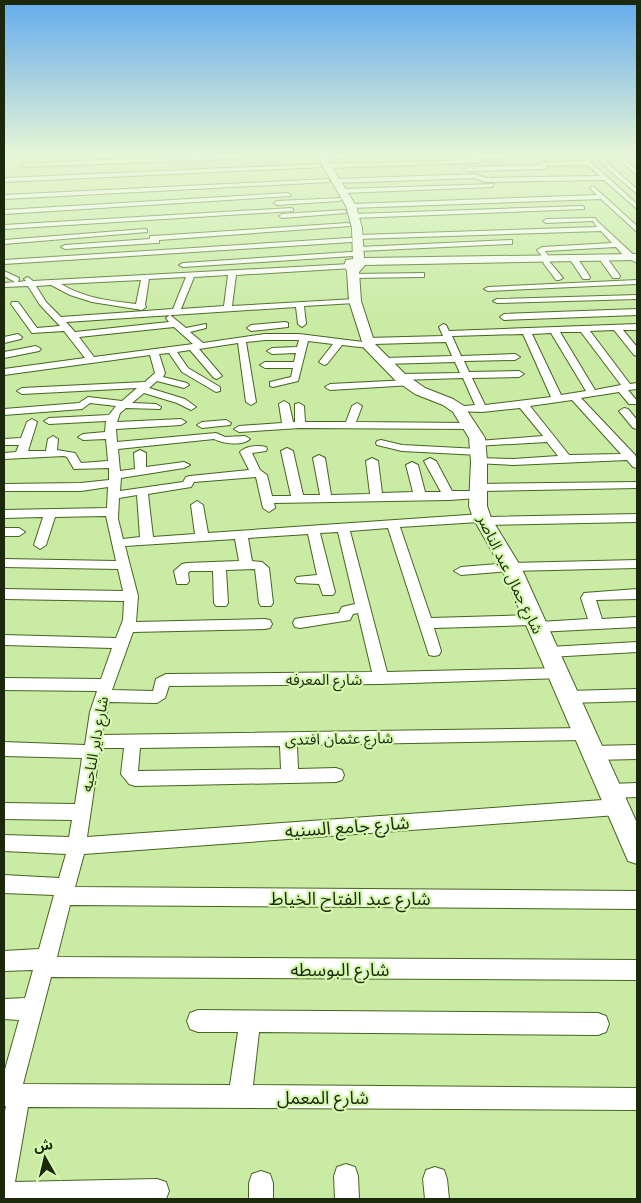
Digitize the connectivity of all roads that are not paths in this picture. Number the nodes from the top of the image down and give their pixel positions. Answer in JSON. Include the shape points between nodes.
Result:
{"nodes":[{"id":1,"x":18,"y":210,"type":"edge"},
{"id":2,"x":54,"y":210,"type":"edge"},
{"id":3,"x":72,"y":210,"type":"edge"},
{"id":4,"x":81,"y":210,"type":"edge"},
{"id":5,"x":140,"y":210,"type":"edge"},
{"id":6,"x":334,"y":210,"type":"edge"},
{"id":7,"x":334,"y":210,"type":"edge"},
{"id":8,"x":336,"y":210,"type":"edge"},
{"id":9,"x":337,"y":210,"type":"edge"},
{"id":10,"x":337,"y":210,"type":"edge"},
{"id":11,"x":338,"y":210,"type":"edge"},
{"id":12,"x":339,"y":210,"type":"edge"},
{"id":13,"x":341,"y":210,"type":"edge"},
{"id":14,"x":342,"y":210,"type":"edge"},
{"id":15,"x":344,"y":210,"type":"edge"},
{"id":16,"x":347,"y":210,"type":"edge"},
{"id":17,"x":352,"y":210,"type":"edge"},
{"id":18,"x":585,"y":210,"type":"edge"},
{"id":19,"x":613,"y":210,"type":"edge"},
{"id":20,"x":4,"y":212,"type":"edge"},
{"id":21,"x":596,"y":219,"type":"junction"},
{"id":22,"x":4,"y":220,"type":"edge"},
{"id":23,"x":534,"y":221,"type":"dead end"},
{"id":24,"x":250,"y":223,"type":"dead end"},
{"id":25,"x":4,"y":227,"type":"edge"},
{"id":26,"x":637,"y":230,"type":"edge"},
{"id":27,"x":145,"y":231,"type":"junction"},
{"id":28,"x":4,"y":232,"type":"edge"},
{"id":29,"x":255,"y":236,"type":"dead end"},
{"id":30,"x":245,"y":239,"type":"dead end"},
{"id":31,"x":156,"y":241,"type":"junction"},
{"id":32,"x":4,"y":242,"type":"edge"},
{"id":33,"x":509,"y":242,"type":"dead end"},
{"id":34,"x":619,"y":246,"type":"junction"},
{"id":35,"x":4,"y":249,"type":"edge"},
{"id":36,"x":168,"y":252,"type":"junction"},
{"id":37,"x":175,"y":258,"type":"junction"},
{"id":38,"x":636,"y":259,"type":"edge"},
{"id":39,"x":547,"y":260,"type":"junction"},
{"id":40,"x":604,"y":260,"type":"junction"},
{"id":41,"x":98,"y":261,"type":"dead end"},
{"id":42,"x":575,"y":261,"type":"junction"},
{"id":43,"x":4,"y":262,"type":"edge"},
{"id":44,"x":68,"y":263,"type":"dead end"},
{"id":45,"x":51,"y":264,"type":"dead end"},
{"id":46,"x":188,"y":270,"type":"junction"},
{"id":47,"x":4,"y":273,"type":"edge"},
{"id":48,"x":232,"y":273,"type":"junction"},
{"id":49,"x":421,"y":274,"type":"dead end"},
{"id":50,"x":96,"y":275,"type":"junction"},
{"id":51,"x":616,"y":276,"type":"dead end"},
{"id":52,"x":65,"y":277,"type":"junction"},
{"id":53,"x":146,"y":277,"type":"junction"},
{"id":54,"x":586,"y":277,"type":"dead end"},
{"id":55,"x":559,"y":278,"type":"dead end"},
{"id":56,"x":4,"y":280,"type":"edge"},
{"id":57,"x":16,"y":280,"type":"junction"},
{"id":58,"x":50,"y":280,"type":"junction"},
{"id":59,"x":30,"y":281,"type":"junction"},
{"id":60,"x":637,"y":282,"type":"edge"},
{"id":61,"x":4,"y":285,"type":"edge"},
{"id":62,"x":488,"y":289,"type":"dead end"},
{"id":63,"x":637,"y":297,"type":"edge"},
{"id":64,"x":354,"y":301,"type":"junction"},
{"id":65,"x":497,"y":301,"type":"dead end"},
{"id":66,"x":15,"y":304,"type":"dead end"},
{"id":67,"x":300,"y":304,"type":"junction"},
{"id":68,"x":140,"y":307,"type":"junction"},
{"id":69,"x":228,"y":308,"type":"junction"},
{"id":70,"x":176,"y":311,"type":"junction"},
{"id":71,"x":163,"y":312,"type":"junction"},
{"id":72,"x":637,"y":312,"type":"edge"},
{"id":73,"x":504,"y":316,"type":"dead end"},
{"id":74,"x":250,"y":317,"type":"junction"},
{"id":75,"x":59,"y":320,"type":"junction"},
{"id":76,"x":174,"y":324,"type":"junction"},
{"id":77,"x":302,"y":324,"type":"dead end"},
{"id":78,"x":285,"y":325,"type":"dead end"},
{"id":79,"x":203,"y":326,"type":"dead end"},
{"id":80,"x":143,"y":327,"type":"junction"},
{"id":81,"x":637,"y":327,"type":"edge"},
{"id":82,"x":66,"y":328,"type":"junction"},
{"id":83,"x":617,"y":328,"type":"junction"},
{"id":84,"x":584,"y":329,"type":"junction"},
{"id":85,"x":554,"y":330,"type":"junction"},
{"id":86,"x":183,"y":331,"type":"junction"},
{"id":87,"x":526,"y":331,"type":"junction"},
{"id":88,"x":72,"y":335,"type":"junction"},
{"id":89,"x":447,"y":335,"type":"junction"},
{"id":90,"x":18,"y":337,"type":"dead end"},
{"id":91,"x":151,"y":337,"type":"dead end"},
{"id":92,"x":253,"y":338,"type":"junction"},
{"id":93,"x":304,"y":338,"type":"junction"},
{"id":94,"x":241,"y":339,"type":"junction"},
{"id":95,"x":4,"y":340,"type":"edge"},
{"id":96,"x":507,"y":340,"type":"dead end"},
{"id":97,"x":340,"y":341,"type":"junction"},
{"id":98,"x":368,"y":343,"type":"junction"},
{"id":99,"x":197,"y":347,"type":"junction"},
{"id":100,"x":36,"y":349,"type":"dead end"},
{"id":101,"x":272,"y":350,"type":"dead end"},
{"id":102,"x":301,"y":350,"type":"junction"},
{"id":103,"x":172,"y":351,"type":"junction"},
{"id":104,"x":154,"y":353,"type":"junction"},
{"id":105,"x":637,"y":353,"type":"edge"},
{"id":106,"x":4,"y":355,"type":"edge"},
{"id":107,"x":515,"y":357,"type":"dead end"},
{"id":108,"x":459,"y":358,"type":"junction"},
{"id":109,"x":384,"y":360,"type":"junction"},
{"id":110,"x":92,"y":361,"type":"junction"},
{"id":111,"x":324,"y":362,"type":"dead end"},
{"id":112,"x":265,"y":365,"type":"dead end"},
{"id":113,"x":298,"y":365,"type":"junction"},
{"id":114,"x":4,"y":372,"type":"edge"},
{"id":115,"x":519,"y":374,"type":"dead end"},
{"id":116,"x":468,"y":375,"type":"junction"},
{"id":117,"x":217,"y":376,"type":"dead end"},
{"id":118,"x":404,"y":380,"type":"junction"},
{"id":119,"x":149,"y":384,"type":"junction"},
{"id":120,"x":273,"y":384,"type":"dead end"},
{"id":121,"x":184,"y":385,"type":"dead end"},
{"id":122,"x":330,"y":387,"type":"dead end"},
{"id":123,"x":629,"y":387,"type":"edge"},
{"id":124,"x":216,"y":389,"type":"dead end"},
{"id":125,"x":22,"y":391,"type":"dead end"},
{"id":126,"x":591,"y":392,"type":"junction"},
{"id":127,"x":573,"y":395,"type":"junction"},
{"id":128,"x":557,"y":398,"type":"junction"},
{"id":129,"x":252,"y":402,"type":"dead end"},
{"id":130,"x":633,"y":402,"type":"dead end"},
{"id":131,"x":123,"y":404,"type":"junction"},
{"id":132,"x":284,"y":404,"type":"dead end"},
{"id":133,"x":524,"y":404,"type":"junction"},
{"id":134,"x":299,"y":406,"type":"dead end"},
{"id":135,"x":357,"y":406,"type":"dead end"},
{"id":136,"x":156,"y":407,"type":"dead end"},
{"id":137,"x":191,"y":407,"type":"dead end"},
{"id":138,"x":459,"y":409,"type":"junction"},
{"id":139,"x":482,"y":409,"type":"junction"},
{"id":140,"x":624,"y":411,"type":"dead end"},
{"id":141,"x":4,"y":412,"type":"edge"},
{"id":142,"x":49,"y":421,"type":"dead end"},
{"id":143,"x":32,"y":422,"type":"dead end"},
{"id":144,"x":181,"y":422,"type":"dead end"},
{"id":145,"x":226,"y":423,"type":"dead end"},
{"id":146,"x":213,"y":424,"type":"junction"},
{"id":147,"x":202,"y":425,"type":"dead end"},
{"id":148,"x":288,"y":425,"type":"junction"},
{"id":149,"x":300,"y":425,"type":"junction"},
{"id":150,"x":350,"y":425,"type":"junction"},
{"id":151,"x":470,"y":426,"type":"junction"},
{"id":152,"x":637,"y":426,"type":"edge"},
{"id":153,"x":110,"y":431,"type":"junction"},
{"id":154,"x":213,"y":436,"type":"junction"},
{"id":155,"x":83,"y":437,"type":"dead end"},
{"id":156,"x":53,"y":439,"type":"dead end"},
{"id":157,"x":551,"y":439,"type":"junction"},
{"id":158,"x":26,"y":441,"type":"junction"},
{"id":159,"x":4,"y":442,"type":"edge"},
{"id":160,"x":381,"y":443,"type":"dead end"},
{"id":161,"x":620,"y":445,"type":"junction"},
{"id":162,"x":637,"y":446,"type":"edge"},
{"id":163,"x":262,"y":449,"type":"dead end"},
{"id":164,"x":286,"y":451,"type":"dead end"},
{"id":165,"x":479,"y":452,"type":"junction"},
{"id":166,"x":140,"y":453,"type":"dead end"},
{"id":167,"x":51,"y":454,"type":"junction"},
{"id":168,"x":21,"y":455,"type":"junction"},
{"id":169,"x":4,"y":456,"type":"edge"},
{"id":170,"x":320,"y":458,"type":"dead end"},
{"id":171,"x":566,"y":459,"type":"junction"},
{"id":172,"x":372,"y":461,"type":"dead end"},
{"id":173,"x":430,"y":461,"type":"dead end"},
{"id":174,"x":634,"y":461,"type":"edge"},
{"id":175,"x":184,"y":465,"type":"dead end"},
{"id":176,"x":412,"y":465,"type":"dead end"},
{"id":177,"x":141,"y":471,"type":"junction"},
{"id":178,"x":256,"y":473,"type":"junction"},
{"id":179,"x":114,"y":479,"type":"junction"},
{"id":180,"x":637,"y":485,"type":"edge"},
{"id":181,"x":4,"y":488,"type":"edge"},
{"id":182,"x":142,"y":491,"type":"junction"},
{"id":183,"x":478,"y":491,"type":"junction"},
{"id":184,"x":376,"y":496,"type":"junction"},
{"id":185,"x":420,"y":496,"type":"junction"},
{"id":186,"x":449,"y":496,"type":"junction"},
{"id":187,"x":326,"y":498,"type":"junction"},
{"id":188,"x":298,"y":499,"type":"junction"},
{"id":189,"x":197,"y":505,"type":"dead end"},
{"id":190,"x":112,"y":512,"type":"junction"},
{"id":191,"x":50,"y":513,"type":"junction"},
{"id":192,"x":4,"y":514,"type":"edge"},
{"id":193,"x":637,"y":518,"type":"edge"},
{"id":194,"x":483,"y":520,"type":"junction"},
{"id":195,"x":393,"y":524,"type":"junction"},
{"id":196,"x":344,"y":528,"type":"junction"},
{"id":197,"x":313,"y":529,"type":"junction"},
{"id":198,"x":4,"y":532,"type":"edge"},
{"id":199,"x":19,"y":532,"type":"dead end"},
{"id":200,"x":241,"y":535,"type":"junction"},
{"id":201,"x":202,"y":538,"type":"junction"},
{"id":202,"x":147,"y":541,"type":"junction"},
{"id":203,"x":118,"y":543,"type":"junction"},
{"id":204,"x":40,"y":545,"type":"dead end"},
{"id":205,"x":4,"y":562,"type":"edge"},
{"id":206,"x":246,"y":564,"type":"junction"},
{"id":207,"x":637,"y":564,"type":"edge"},
{"id":208,"x":123,"y":565,"type":"junction"},
{"id":209,"x":220,"y":565,"type":"junction"},
{"id":210,"x":511,"y":567,"type":"junction"},
{"id":211,"x":461,"y":570,"type":"dead end"},
{"id":212,"x":302,"y":580,"type":"dead end"},
{"id":213,"x":182,"y":581,"type":"dead end"},
{"id":214,"x":4,"y":594,"type":"edge"},
{"id":215,"x":637,"y":594,"type":"edge"},
{"id":216,"x":131,"y":596,"type":"junction"},
{"id":217,"x":221,"y":603,"type":"dead end"},
{"id":218,"x":266,"y":603,"type":"dead end"},
{"id":219,"x":363,"y":608,"type":"junction"},
{"id":220,"x":637,"y":622,"type":"edge"},
{"id":221,"x":300,"y":623,"type":"dead end"},
{"id":222,"x":426,"y":623,"type":"junction"},
{"id":223,"x":536,"y":623,"type":"junction"},
{"id":224,"x":264,"y":624,"type":"dead end"},
{"id":225,"x":597,"y":624,"type":"junction"},
{"id":226,"x":128,"y":627,"type":"junction"},
{"id":227,"x":4,"y":640,"type":"edge"},
{"id":228,"x":123,"y":643,"type":"junction"},
{"id":229,"x":637,"y":647,"type":"edge"},
{"id":230,"x":434,"y":651,"type":"dead end"},
{"id":231,"x":548,"y":652,"type":"junction"},
{"id":232,"x":558,"y":674,"type":"junction"},
{"id":233,"x":381,"y":678,"type":"junction"},
{"id":234,"x":4,"y":684,"type":"edge"},
{"id":235,"x":104,"y":691,"type":"junction"},
{"id":236,"x":637,"y":695,"type":"edge"},
{"id":237,"x":569,"y":697,"type":"junction"},
{"id":238,"x":585,"y":734,"type":"junction"},
{"id":239,"x":288,"y":739,"type":"junction"},
{"id":240,"x":133,"y":742,"type":"junction"},
{"id":241,"x":93,"y":747,"type":"junction"},
{"id":242,"x":4,"y":749,"type":"edge"},
{"id":243,"x":637,"y":752,"type":"edge"},
{"id":244,"x":593,"y":753,"type":"junction"},
{"id":245,"x":336,"y":775,"type":"dead end"},
{"id":246,"x":290,"y":776,"type":"junction"},
{"id":247,"x":637,"y":790,"type":"edge"},
{"id":248,"x":614,"y":799,"type":"junction"},
{"id":249,"x":4,"y":811,"type":"edge"},
{"id":250,"x":82,"y":812,"type":"junction"},
{"id":251,"x":632,"y":830,"type":"edge"},
{"id":252,"x":4,"y":843,"type":"edge"},
{"id":253,"x":76,"y":846,"type":"junction"},
{"id":254,"x":637,"y":852,"type":"edge"},
{"id":255,"x":4,"y":884,"type":"edge"},
{"id":256,"x":64,"y":891,"type":"junction"},
{"id":257,"x":637,"y":900,"type":"edge"},
{"id":258,"x":4,"y":961,"type":"edge"},
{"id":259,"x":44,"y":963,"type":"junction"},
{"id":260,"x":637,"y":970,"type":"edge"},
{"id":261,"x":4,"y":1008,"type":"edge"},
{"id":262,"x":32,"y":1009,"type":"junction"},
{"id":263,"x":198,"y":1021,"type":"dead end"},
{"id":264,"x":250,"y":1022,"type":"junction"},
{"id":265,"x":598,"y":1024,"type":"dead end"},
{"id":266,"x":11,"y":1095,"type":"edge"},
{"id":267,"x":240,"y":1096,"type":"junction"},
{"id":268,"x":637,"y":1099,"type":"edge"},
{"id":269,"x":4,"y":1179,"type":"edge"},
{"id":270,"x":157,"y":1192,"type":"dead end"},
{"id":271,"x":4,"y":1194,"type":"edge"}],
"edges":[{"from":1,"to":20,"type":"street"},
{"from":2,"to":22,"type":"street"},
{"from":3,"to":25,"type":"street"},
{"from":4,"to":28,"type":"street"},
{"from":5,"to":27,"type":"street"},
{"from":6,"to":24,"type":"street"},
{"from":7,"to":31,"type":"street"},
{"from":8,"to":36,"type":"street"},
{"from":9,"to":29,"type":"street"},
{"from":10,"to":37,"type":"street"},
{"from":11,"to":46,"type":"street"},
{"from":12,"to":48,"type":"street"},
{"from":13,"to":64,"type":"street","name":"شارع جمال عبد الناصر"},
{"from":14,"to":49,"type":"street"},
{"from":15,"to":39,"type":"street","via":[[500,261]]},
{"from":16,"to":33,"type":"street"},
{"from":17,"to":21,"type":"street","via":[[573,233],[570,230]]},
{"from":18,"to":21,"type":"street"},
{"from":19,"to":26,"type":"street"},
{"from":21,"to":23,"type":"street"},
{"from":21,"to":34,"type":"street"},
{"from":27,"to":31,"type":"street"},
{"from":27,"to":32,"type":"street"},
{"from":30,"to":31,"type":"street"},
{"from":31,"to":35,"type":"street"},
{"from":31,"to":36,"type":"street"},
{"from":34,"to":38,"type":"street"},
{"from":34,"to":39,"type":"street","via":[[541,249]]},
{"from":36,"to":37,"type":"street"},
{"from":36,"to":43,"type":"street"},
{"from":37,"to":46,"type":"street"},
{"from":38,"to":39,"type":"street"},
{"from":38,"to":40,"type":"street"},
{"from":39,"to":42,"type":"street"},
{"from":39,"to":55,"type":"street"},
{"from":40,"to":42,"type":"street"},
{"from":40,"to":51,"type":"street"},
{"from":41,"to":50,"type":"street"},
{"from":42,"to":54,"type":"street"},
{"from":44,"to":52,"type":"street"},
{"from":45,"to":58,"type":"street"},
{"from":46,"to":48,"type":"street"},
{"from":46,"to":50,"type":"street","via":[[136,270]]},
{"from":46,"to":53,"type":"street"},
{"from":46,"to":70,"type":"street"},
{"from":47,"to":57,"type":"street"},
{"from":48,"to":69,"type":"street","via":[[227,282]]},
{"from":50,"to":52,"type":"street"},
{"from":52,"to":58,"type":"street"},
{"from":53,"to":58,"type":"street"},
{"from":53,"to":68,"type":"street"},
{"from":56,"to":57,"type":"street"},
{"from":57,"to":59,"type":"street"},
{"from":58,"to":59,"type":"street"},
{"from":58,"to":68,"type":"street","via":[[81,298]]},
{"from":59,"to":61,"type":"street"},
{"from":59,"to":75,"type":"street","via":[[43,303]]},
{"from":60,"to":62,"type":"street"},
{"from":63,"to":65,"type":"street"},
{"from":64,"to":67,"type":"street"},
{"from":64,"to":98,"type":"street","name":"شارع جمال عبد الناصر"},
{"from":66,"to":82,"type":"street","via":[[35,331]]},
{"from":67,"to":74,"type":"street"},
{"from":67,"to":77,"type":"street"},
{"from":68,"to":71,"type":"street"},
{"from":69,"to":70,"type":"street"},
{"from":69,"to":74,"type":"street"},
{"from":70,"to":71,"type":"street"},
{"from":71,"to":75,"type":"street"},
{"from":71,"to":76,"type":"street"},
{"from":72,"to":73,"type":"street"},
{"from":74,"to":78,"type":"street"},
{"from":74,"to":92,"type":"street"},
{"from":75,"to":82,"type":"street"},
{"from":76,"to":80,"type":"street"},
{"from":76,"to":86,"type":"street"},
{"from":79,"to":86,"type":"street"},
{"from":80,"to":88,"type":"street"},
{"from":80,"to":91,"type":"street"},
{"from":81,"to":83,"type":"street"},
{"from":82,"to":88,"type":"street"},
{"from":83,"to":84,"type":"street"},
{"from":83,"to":105,"type":"street"},
{"from":84,"to":85,"type":"street"},
{"from":84,"to":123,"type":"street"},
{"from":85,"to":87,"type":"street"},
{"from":85,"to":126,"type":"street"},
{"from":86,"to":99,"type":"street"},
{"from":87,"to":89,"type":"street"},
{"from":87,"to":128,"type":"street"},
{"from":88,"to":110,"type":"street"},
{"from":89,"to":96,"type":"street"},
{"from":89,"to":98,"type":"street"},
{"from":89,"to":108,"type":"street"},
{"from":90,"to":95,"type":"street"},
{"from":92,"to":93,"type":"street"},
{"from":92,"to":94,"type":"street"},
{"from":93,"to":97,"type":"street"},
{"from":93,"to":102,"type":"street"},
{"from":94,"to":99,"type":"street"},
{"from":94,"to":129,"type":"street"},
{"from":97,"to":98,"type":"street"},
{"from":97,"to":111,"type":"street"},
{"from":98,"to":109,"type":"street","name":"شارع جمال عبد الناصر"},
{"from":99,"to":103,"type":"street"},
{"from":99,"to":117,"type":"street"},
{"from":100,"to":106,"type":"street"},
{"from":101,"to":102,"type":"street"},
{"from":102,"to":113,"type":"street"},
{"from":103,"to":104,"type":"street"},
{"from":103,"to":124,"type":"street","via":[[185,370]]},
{"from":104,"to":110,"type":"street"},
{"from":104,"to":119,"type":"street","via":[[160,372]]},
{"from":107,"to":108,"type":"street"},
{"from":108,"to":109,"type":"street"},
{"from":108,"to":116,"type":"street"},
{"from":109,"to":118,"type":"street","name":"شارع جمال عبد الناصر"},
{"from":110,"to":114,"type":"street"},
{"from":112,"to":113,"type":"street"},
{"from":113,"to":120,"type":"street","via":[[295,378]]},
{"from":115,"to":116,"type":"street"},
{"from":116,"to":118,"type":"street"},
{"from":116,"to":139,"type":"street"},
{"from":118,"to":122,"type":"street"},
{"from":118,"to":138,"type":"street","name":"شارع جمال عبد الناصر"},
{"from":119,"to":121,"type":"street"},
{"from":119,"to":125,"type":"street"},
{"from":119,"to":131,"type":"street"},
{"from":119,"to":137,"type":"street"},
{"from":123,"to":126,"type":"street"},
{"from":123,"to":130,"type":"street"},
{"from":126,"to":127,"type":"street"},
{"from":127,"to":128,"type":"street"},
{"from":127,"to":161,"type":"street"},
{"from":128,"to":133,"type":"street"},
{"from":131,"to":136,"type":"street"},
{"from":131,"to":141,"type":"street","via":[[88,400],[82,406]]},
{"from":131,"to":153,"type":"street"},
{"from":132,"to":148,"type":"street"},
{"from":133,"to":139,"type":"street"},
{"from":133,"to":157,"type":"street"},
{"from":134,"to":149,"type":"street"},
{"from":135,"to":150,"type":"street"},
{"from":138,"to":139,"type":"street"},
{"from":138,"to":151,"type":"street","name":"شارع جمال عبد الناصر"},
{"from":140,"to":152,"type":"street"},
{"from":142,"to":153,"type":"street"},
{"from":143,"to":158,"type":"street"},
{"from":144,"to":153,"type":"street"},
{"from":145,"to":146,"type":"street"},
{"from":146,"to":147,"type":"street"},
{"from":146,"to":154,"type":"street"},
{"from":148,"to":149,"type":"street"},
{"from":148,"to":154,"type":"street","via":[[223,440]]},
{"from":149,"to":150,"type":"street"},
{"from":150,"to":151,"type":"street","via":[[443,430]]},
{"from":151,"to":165,"type":"street","name":"شارع جمال عبد الناصر"},
{"from":153,"to":154,"type":"street"},
{"from":153,"to":155,"type":"street"},
{"from":153,"to":179,"type":"street","name":"شارع داير الناحيه"},
{"from":156,"to":167,"type":"street"},
{"from":157,"to":165,"type":"street"},
{"from":157,"to":171,"type":"street"},
{"from":158,"to":159,"type":"street"},
{"from":158,"to":168,"type":"street"},
{"from":160,"to":165,"type":"street","via":[[402,448]]},
{"from":161,"to":162,"type":"street"},
{"from":161,"to":174,"type":"street"},
{"from":163,"to":178,"type":"street","via":[[246,452]]},
{"from":164,"to":188,"type":"street"},
{"from":165,"to":171,"type":"street","via":[[512,462]]},
{"from":165,"to":183,"type":"street","name":"شارع جمال عبد الناصر"},
{"from":166,"to":177,"type":"street"},
{"from":167,"to":168,"type":"street"},
{"from":167,"to":179,"type":"street","via":[[71,455],[78,467]]},
{"from":168,"to":169,"type":"street"},
{"from":170,"to":187,"type":"street"},
{"from":171,"to":174,"type":"street"},
{"from":172,"to":184,"type":"street"},
{"from":173,"to":186,"type":"street"},
{"from":175,"to":177,"type":"street"},
{"from":176,"to":185,"type":"street"},
{"from":177,"to":179,"type":"street"},
{"from":178,"to":182,"type":"street","via":[[190,479],[188,486]]},
{"from":178,"to":188,"type":"street","via":[[261,475],[268,504]]},
{"from":179,"to":181,"type":"street","via":[[81,487]]},
{"from":179,"to":182,"type":"street"},
{"from":179,"to":190,"type":"street","name":"شارع داير الناحيه"},
{"from":180,"to":183,"type":"street"},
{"from":182,"to":202,"type":"street"},
{"from":183,"to":186,"type":"street"},
{"from":183,"to":194,"type":"street","name":"شارع جمال عبد الناصر","via":[[478,506]]},
{"from":184,"to":185,"type":"street"},
{"from":184,"to":187,"type":"street"},
{"from":185,"to":186,"type":"street"},
{"from":187,"to":188,"type":"street"},
{"from":189,"to":201,"type":"street"},
{"from":190,"to":191,"type":"street"},
{"from":190,"to":203,"type":"street","name":"شارع داير الناحيه"},
{"from":191,"to":192,"type":"street"},
{"from":191,"to":204,"type":"street"},
{"from":193,"to":194,"type":"street"},
{"from":194,"to":195,"type":"street"},
{"from":194,"to":210,"type":"street","name":"شارع جمال عبد الناصر"},
{"from":195,"to":196,"type":"street"},
{"from":195,"to":222,"type":"street"},
{"from":196,"to":197,"type":"street"},
{"from":196,"to":219,"type":"street"},
{"from":197,"to":200,"type":"street"},
{"from":197,"to":212,"type":"street","via":[[326,586]]},
{"from":198,"to":199,"type":"street"},
{"from":200,"to":201,"type":"street"},
{"from":200,"to":206,"type":"street"},
{"from":201,"to":202,"type":"street"},
{"from":202,"to":203,"type":"street"},
{"from":203,"to":208,"type":"street","name":"شارع داير الناحيه"},
{"from":205,"to":208,"type":"street"},
{"from":206,"to":209,"type":"street"},
{"from":206,"to":218,"type":"street","via":[[262,568]]},
{"from":207,"to":210,"type":"street"},
{"from":208,"to":216,"type":"street","name":"شارع داير الناحيه"},
{"from":209,"to":213,"type":"street","via":[[184,568],[181,571]]},
{"from":209,"to":217,"type":"street"},
{"from":210,"to":211,"type":"street"},
{"from":210,"to":223,"type":"street","name":"شارع جمال عبد الناصر"},
{"from":214,"to":216,"type":"street"},
{"from":215,"to":225,"type":"street","via":[[589,596]]},
{"from":216,"to":226,"type":"street","name":"شارع داير الناحيه"},
{"from":219,"to":221,"type":"street","via":[[346,610],[342,618]]},
{"from":219,"to":233,"type":"street"},
{"from":220,"to":225,"type":"street"},
{"from":222,"to":223,"type":"street"},
{"from":222,"to":230,"type":"street"},
{"from":223,"to":225,"type":"street"},
{"from":223,"to":231,"type":"street","name":"شارع جمال عبد الناصر"},
{"from":224,"to":226,"type":"street"},
{"from":226,"to":228,"type":"street","name":"شارع داير الناحيه"},
{"from":227,"to":228,"type":"street"},
{"from":228,"to":235,"type":"street","name":"شارع داير الناحيه"},
{"from":229,"to":231,"type":"street"},
{"from":231,"to":232,"type":"street","name":"شارع جمال عبد الناصر"},
{"from":232,"to":233,"type":"street","name":"شارع المعرفه"},
{"from":232,"to":237,"type":"street","name":"شارع جمال عبد الناصر"},
{"from":233,"to":235,"type":"street","name":"شارع المعرفه","via":[[166,680],[161,683],[157,696]]},
{"from":234,"to":235,"type":"street"},
{"from":235,"to":241,"type":"street","name":"شارع داير الناحيه"},
{"from":236,"to":237,"type":"street"},
{"from":237,"to":238,"type":"street","name":"شارع جمال عبد الناصر"},
{"from":238,"to":239,"type":"street","name":"شارع عثمان افتدى"},
{"from":238,"to":244,"type":"street","name":"شارع جمال عبد الناصر"},
{"from":239,"to":240,"type":"street","name":"شارع عثمان افتدى"},
{"from":239,"to":246,"type":"street"},
{"from":240,"to":241,"type":"street","name":"شارع عثمان افتدى"},
{"from":240,"to":246,"type":"street","via":[[129,774],[134,779]]},
{"from":241,"to":242,"type":"street","name":"شارع عثمان افتدى"},
{"from":241,"to":250,"type":"street","name":"شارع داير الناحيه"},
{"from":243,"to":244,"type":"street"},
{"from":244,"to":248,"type":"street","name":"شارع جمال عبد الناصر"},
{"from":245,"to":246,"type":"street"},
{"from":247,"to":248,"type":"street","name":"شارع جامع السنيه"},
{"from":248,"to":251,"type":"street","name":"شارع جمال عبد الناصر"},
{"from":248,"to":253,"type":"street","name":"شارع جامع السنيه"},
{"from":249,"to":250,"type":"street"},
{"from":250,"to":253,"type":"street","name":"شارع داير الناحيه"},
{"from":251,"to":254,"type":"street","name":"شارع جمال عبد الناصر"},
{"from":252,"to":253,"type":"street","name":"شارع جامع السنيه"},
{"from":253,"to":256,"type":"street","name":"شارع داير الناحيه"},
{"from":255,"to":256,"type":"street","name":"شارع عبد الفتاح الخياط"},
{"from":256,"to":257,"type":"street","name":"شارع عبد الفتاح الخياط"},
{"from":256,"to":259,"type":"street","name":"شارع داير الناحيه"},
{"from":258,"to":259,"type":"street"},
{"from":259,"to":260,"type":"street","name":"شارع البوسطه"},
{"from":259,"to":262,"type":"street","name":"شارع داير الناحيه"},
{"from":261,"to":262,"type":"street"},
{"from":262,"to":266,"type":"street","name":"شارع داير الناحيه"},
{"from":263,"to":264,"type":"street"},
{"from":264,"to":265,"type":"street"},
{"from":264,"to":267,"type":"street"},
{"from":266,"to":267,"type":"street","name":"شارع المعمل"},
{"from":266,"to":269,"type":"street","name":"شارع داير الناحيه"},
{"from":267,"to":268,"type":"street","name":"شارع المعمل"},
{"from":270,"to":271,"type":"street"}]}
